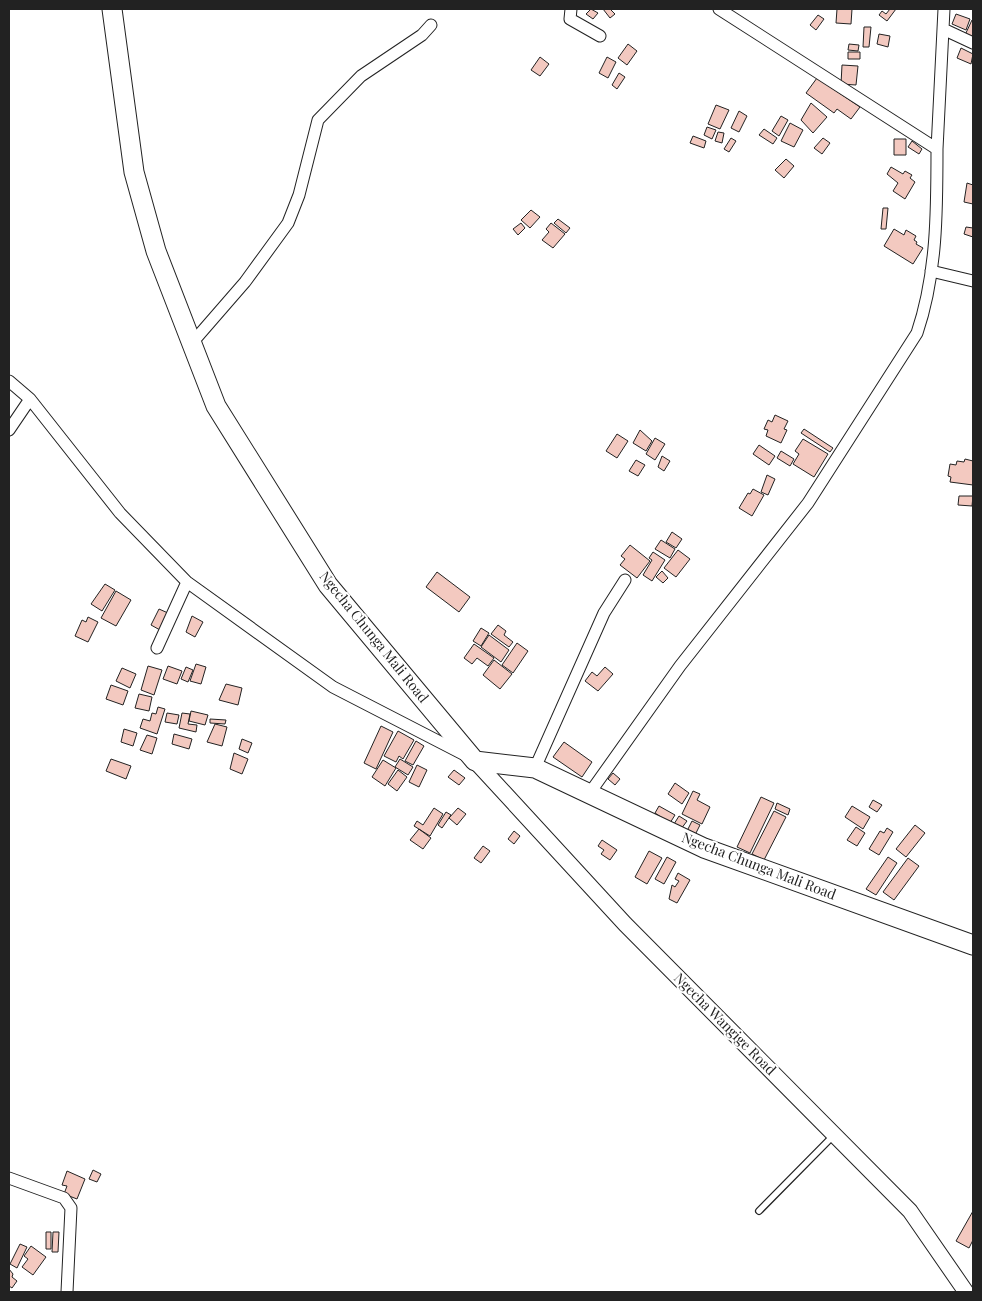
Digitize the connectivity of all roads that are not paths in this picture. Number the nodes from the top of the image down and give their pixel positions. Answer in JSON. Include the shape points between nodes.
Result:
{"nodes":[{"id":1,"x":112,"y":9,"type":"edge"},
{"id":2,"x":571,"y":9,"type":"edge"},
{"id":3,"x":718,"y":9,"type":"edge"},
{"id":4,"x":944,"y":9,"type":"edge"},
{"id":5,"x":431,"y":24,"type":"dead end"},
{"id":6,"x":943,"y":29,"type":"junction"},
{"id":7,"x":600,"y":36,"type":"dead end"},
{"id":8,"x":973,"y":43,"type":"edge"},
{"id":9,"x":936,"y":149,"type":"junction"},
{"id":10,"x":931,"y":271,"type":"junction"},
{"id":11,"x":973,"y":281,"type":"edge"},
{"id":12,"x":192,"y":343,"type":"junction"},
{"id":13,"x":9,"y":380,"type":"edge"},
{"id":14,"x":30,"y":399,"type":"junction"},
{"id":15,"x":9,"y":430,"type":"edge"},
{"id":16,"x":625,"y":580,"type":"dead end"},
{"id":17,"x":187,"y":582,"type":"junction"},
{"id":18,"x":157,"y":648,"type":"dead end"},
{"id":19,"x":475,"y":760,"type":"junction"},
{"id":20,"x":535,"y":768,"type":"junction"},
{"id":21,"x":589,"y":794,"type":"junction"},
{"id":22,"x":973,"y":944,"type":"edge"},
{"id":23,"x":835,"y":1135,"type":"junction"},
{"id":24,"x":9,"y":1178,"type":"edge"},
{"id":25,"x":759,"y":1211,"type":"dead end"},
{"id":26,"x":67,"y":1292,"type":"edge"},
{"id":27,"x":966,"y":1292,"type":"edge"}],
"edges":[{"from":1,"to":12,"type":"main road","name":"Ngecha Chunga Mali Road","via":[[134,172],[156,251]]},
{"from":2,"to":7,"type":"street","via":[[570,19]]},
{"from":3,"to":9,"type":"street"},
{"from":4,"to":6,"type":"street"},
{"from":5,"to":12,"type":"street","via":[[415,40],[361,76],[318,120],[299,195],[288,223],[245,282]]},
{"from":6,"to":8,"type":"street"},
{"from":6,"to":9,"type":"street"},
{"from":9,"to":10,"type":"street","via":[[937,216]]},
{"from":10,"to":11,"type":"street"},
{"from":10,"to":21,"type":"street","via":[[927,304],[917,333],[808,503],[680,666]]},
{"from":12,"to":19,"type":"main road","name":"Ngecha Chunga Mali Road","via":[[216,406],[328,585]]},
{"from":13,"to":14,"type":"street"},
{"from":14,"to":15,"type":"street"},
{"from":14,"to":17,"type":"street","via":[[120,513]]},
{"from":16,"to":20,"type":"street","via":[[604,613]]},
{"from":17,"to":18,"type":"street"},
{"from":17,"to":19,"type":"street","via":[[333,688]]},
{"from":19,"to":20,"type":"main road","name":"Ngecha Chunga Mali Road"},
{"from":19,"to":23,"type":"street","name":"Ngecha Wangige Road","via":[[625,924]]},
{"from":20,"to":21,"type":"main road","name":"Ngecha Chunga Mali Road"},
{"from":21,"to":22,"type":"main road","name":"Ngecha Chunga Mali Road","via":[[704,848]]},
{"from":23,"to":25,"type":"lane"},
{"from":23,"to":27,"type":"street","name":"Ngecha Wangige Road","via":[[910,1211]]},
{"from":24,"to":26,"type":"street","via":[[64,1198],[71,1208]]}]}
